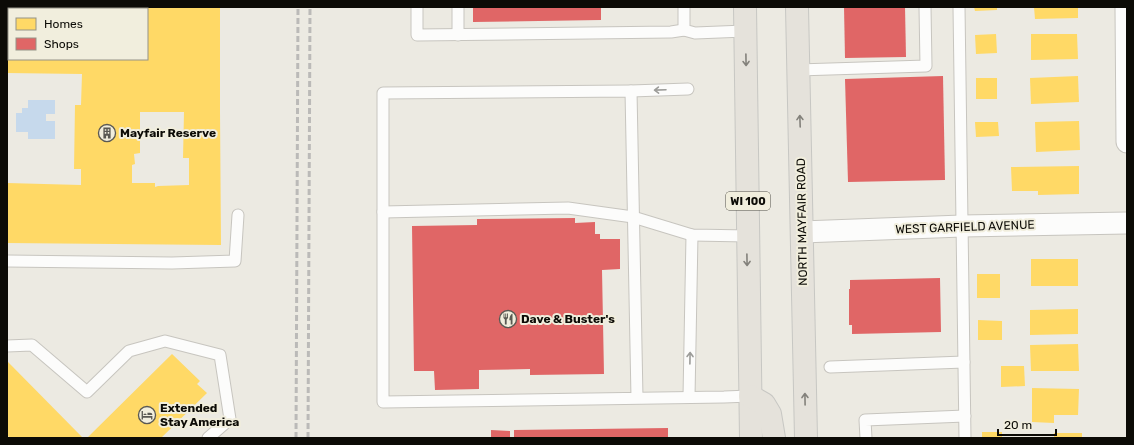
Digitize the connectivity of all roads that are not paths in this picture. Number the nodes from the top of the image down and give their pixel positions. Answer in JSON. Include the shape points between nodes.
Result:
{"nodes":[{"id":1,"x":417,"y":7,"type":"edge"},
{"id":2,"x":458,"y":7,"type":"edge"},
{"id":3,"x":684,"y":7,"type":"edge"},
{"id":4,"x":745,"y":7,"type":"edge"},
{"id":5,"x":797,"y":7,"type":"edge"},
{"id":6,"x":925,"y":7,"type":"edge"},
{"id":7,"x":959,"y":7,"type":"edge"},
{"id":8,"x":1126,"y":7,"type":"edge"},
{"id":9,"x":684,"y":30,"type":"junction"},
{"id":10,"x":745,"y":31,"type":"junction"},
{"id":11,"x":458,"y":35,"type":"junction"},
{"id":12,"x":798,"y":70,"type":"junction"},
{"id":13,"x":688,"y":89,"type":"dead end"},
{"id":14,"x":631,"y":91,"type":"junction"},
{"id":15,"x":1127,"y":142,"type":"edge"},
{"id":16,"x":383,"y":212,"type":"junction"},
{"id":17,"x":238,"y":215,"type":"dead end"},
{"id":18,"x":633,"y":217,"type":"junction"},
{"id":19,"x":1127,"y":223,"type":"edge"},
{"id":20,"x":962,"y":226,"type":"junction"},
{"id":21,"x":802,"y":232,"type":"junction"},
{"id":22,"x":692,"y":235,"type":"junction"},
{"id":23,"x":748,"y":236,"type":"junction"},
{"id":24,"x":7,"y":261,"type":"edge"},
{"id":25,"x":7,"y":346,"type":"edge"},
{"id":26,"x":964,"y":362,"type":"junction"},
{"id":27,"x":830,"y":367,"type":"dead end"},
{"id":28,"x":750,"y":396,"type":"junction"},
{"id":29,"x":689,"y":397,"type":"junction"},
{"id":30,"x":637,"y":398,"type":"junction"},
{"id":31,"x":965,"y":416,"type":"junction"},
{"id":32,"x":208,"y":438,"type":"edge"},
{"id":33,"x":751,"y":438,"type":"edge"},
{"id":34,"x":774,"y":438,"type":"edge"},
{"id":35,"x":806,"y":438,"type":"edge"},
{"id":36,"x":866,"y":438,"type":"edge"},
{"id":37,"x":965,"y":438,"type":"edge"}],
"edges":[{"from":1,"to":11,"type":"lane","via":[[417,35]]},
{"from":2,"to":11,"type":"lane"},
{"from":3,"to":9,"type":"lane"},
{"from":4,"to":10,"type":"main road","number":"WI 100"},
{"from":5,"to":12,"type":"main road","name":"NORTH MAYFAIR ROAD"},
{"from":6,"to":12,"type":"lane","via":[[926,66]]},
{"from":7,"to":20,"type":"lane"},
{"from":8,"to":15,"type":"street"},
{"from":9,"to":10,"type":"lane","via":[[695,33]]},
{"from":9,"to":11,"type":"lane"},
{"from":10,"to":23,"type":"main road","number":"WI 100","one_way":true},
{"from":21,"to":12,"type":"main road","name":"NORTH MAYFAIR ROAD","one_way":true},
{"from":13,"to":14,"type":"lane","one_way":true},
{"from":14,"to":16,"type":"lane","via":[[383,93]]},
{"from":14,"to":18,"type":"lane"},
{"from":16,"to":18,"type":"lane","via":[[568,208]]},
{"from":16,"to":30,"type":"lane","via":[[383,402]]},
{"from":17,"to":24,"type":"lane","via":[[235,261]]},
{"from":18,"to":22,"type":"lane"},
{"from":18,"to":30,"type":"lane"},
{"from":19,"to":20,"type":"street","name":"WEST GARFIELD AVENUE"},
{"from":20,"to":21,"type":"street","name":"WEST GARFIELD AVENUE"},
{"from":20,"to":26,"type":"lane"},
{"from":35,"to":21,"type":"main road","name":"NORTH MAYFAIR ROAD","one_way":true},
{"from":22,"to":23,"type":"lane"},
{"from":29,"to":22,"type":"lane","one_way":true},
{"from":23,"to":28,"type":"main road","number":"WI 100","one_way":true},
{"from":25,"to":32,"type":"lane","via":[[32,345],[88,392],[129,351],[165,341],[220,355],[230,419]]},
{"from":26,"to":27,"type":"lane"},
{"from":26,"to":31,"type":"lane"},
{"from":28,"to":29,"type":"lane"},
{"from":28,"to":33,"type":"main road","number":"WI 100"},
{"from":28,"to":34,"type":"main road","via":[[764,404],[770,414]]},
{"from":29,"to":30,"type":"lane"},
{"from":31,"to":36,"type":"lane","via":[[865,420]]},
{"from":31,"to":37,"type":"lane"}]}
